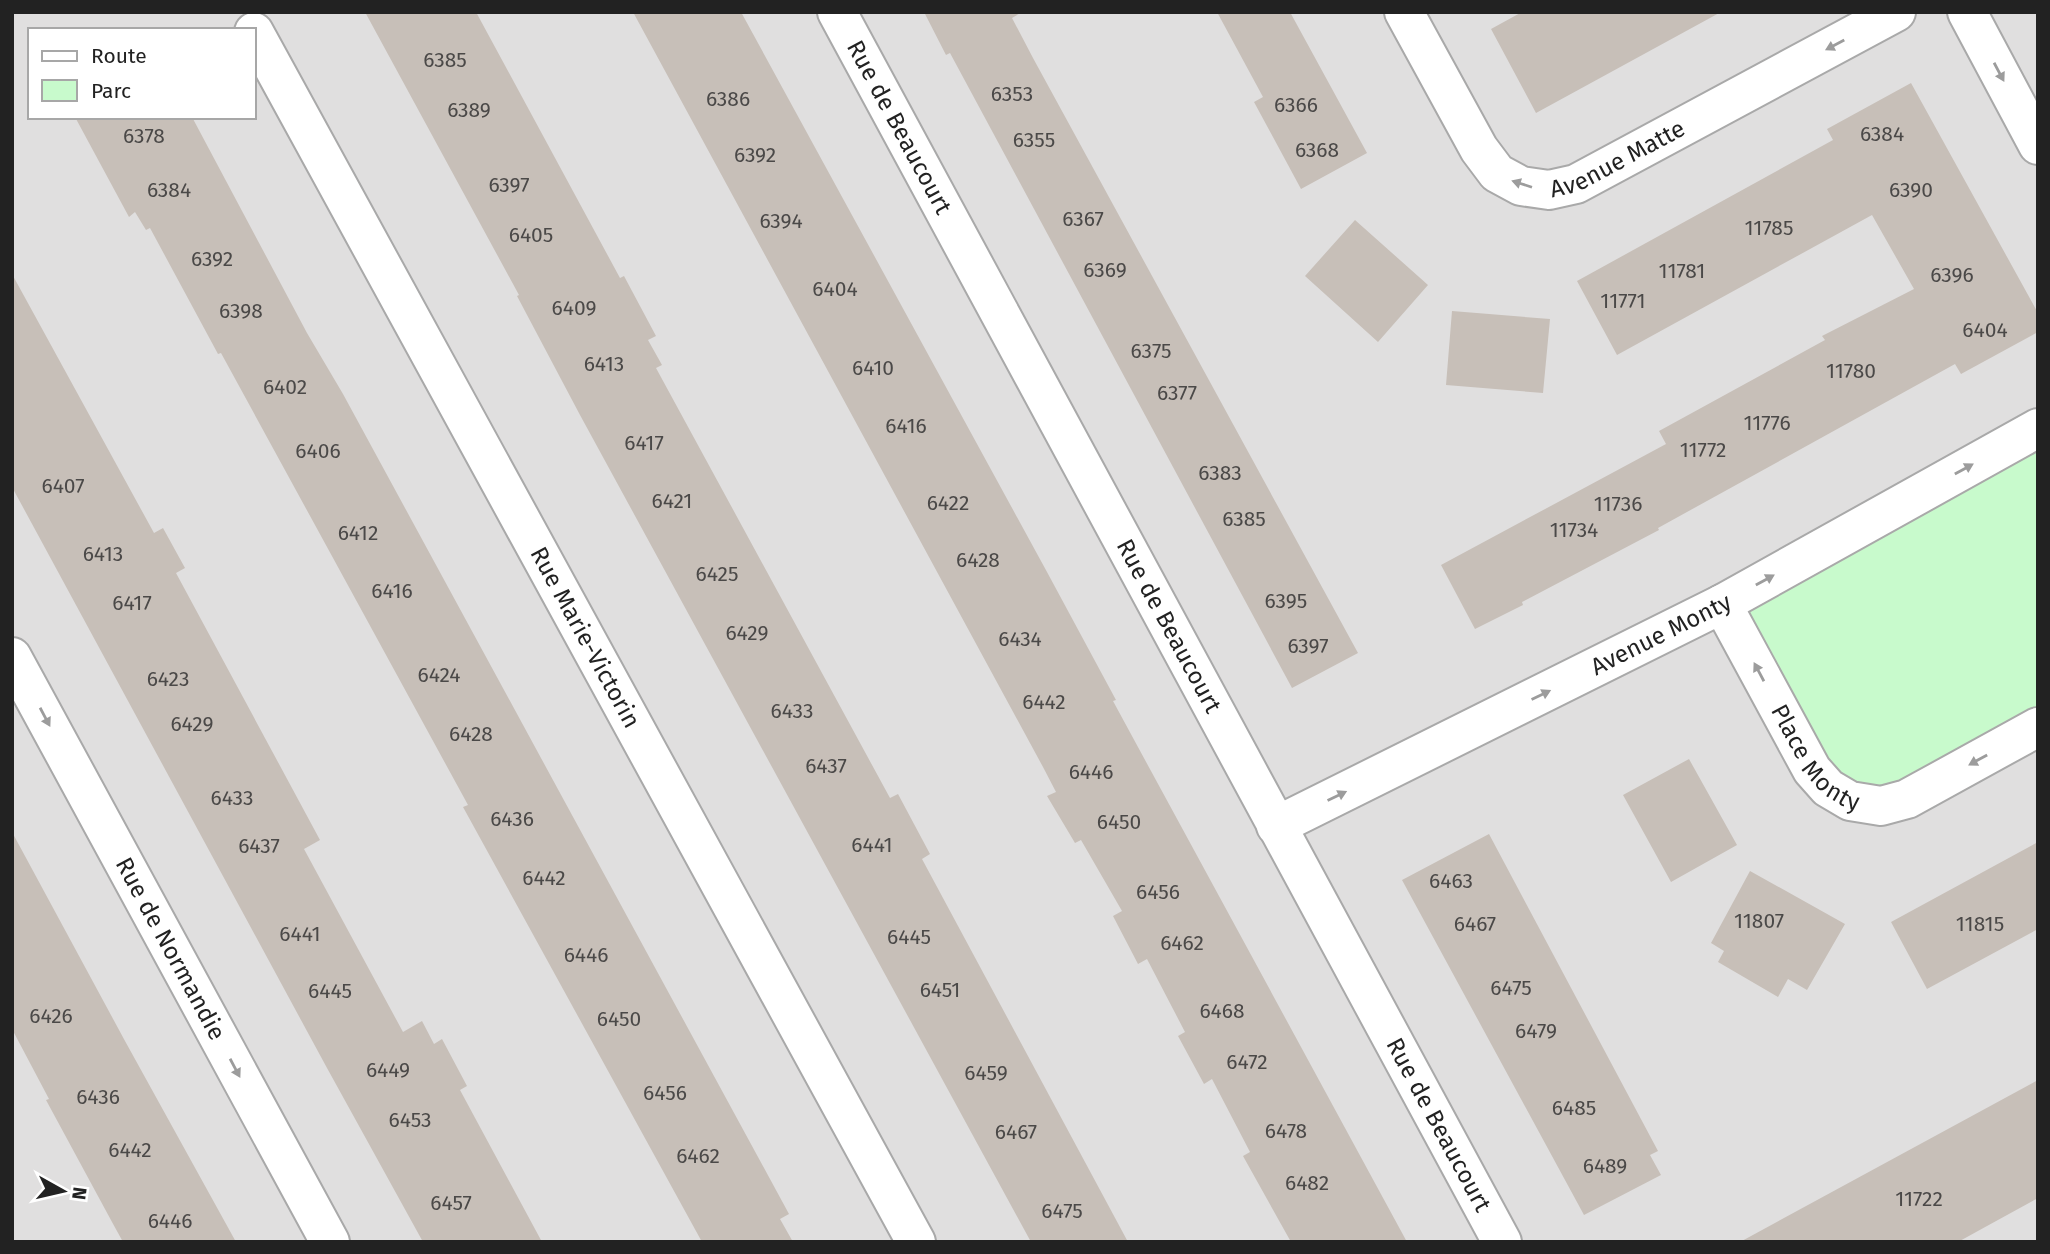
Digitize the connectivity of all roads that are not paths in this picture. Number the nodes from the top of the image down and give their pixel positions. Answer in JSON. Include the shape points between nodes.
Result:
{"nodes":[{"id":1,"x":243,"y":12,"type":"edge"},
{"id":2,"x":837,"y":12,"type":"edge"},
{"id":3,"x":1404,"y":12,"type":"edge"},
{"id":4,"x":1896,"y":12,"type":"edge"},
{"id":5,"x":1967,"y":12,"type":"edge"},
{"id":6,"x":251,"y":28,"type":"edge"},
{"id":7,"x":256,"y":36,"type":"edge"},
{"id":8,"x":2038,"y":145,"type":"edge"},
{"id":9,"x":2038,"y":428,"type":"edge"},
{"id":10,"x":1722,"y":604,"type":"junction"},
{"id":11,"x":12,"y":657,"type":"edge"},
{"id":12,"x":2038,"y":727,"type":"edge"},
{"id":13,"x":1276,"y":826,"type":"junction"},
{"id":14,"x":330,"y":1242,"type":"edge"},
{"id":15,"x":916,"y":1242,"type":"edge"},
{"id":16,"x":1502,"y":1242,"type":"edge"}],
"edges":[{"from":1,"to":6,"type":"street","name":"Rue Marie-Victorin"},
{"from":2,"to":13,"type":"street","name":"Rue de Beaucourt"},
{"from":4,"to":3,"type":"street","name":"Avenue Matte","one_way":true,"via":[[1576,184],[1549,190],[1521,186],[1497,173],[1479,149]]},
{"from":5,"to":8,"type":"street","one_way":true},
{"from":7,"to":15,"type":"street","name":"Rue Marie-Victorin"},
{"from":10,"to":9,"type":"street","name":"Avenue Monty","one_way":true},
{"from":12,"to":10,"type":"street","name":"Place Monty","one_way":true,"via":[[1907,799],[1881,806],[1850,801],[1828,788],[1812,770]]},
{"from":13,"to":10,"type":"street","name":"Avenue Monty","one_way":true},
{"from":11,"to":14,"type":"street","name":"Rue de Normandie","one_way":true},
{"from":13,"to":16,"type":"street","name":"Rue de Beaucourt"}]}
